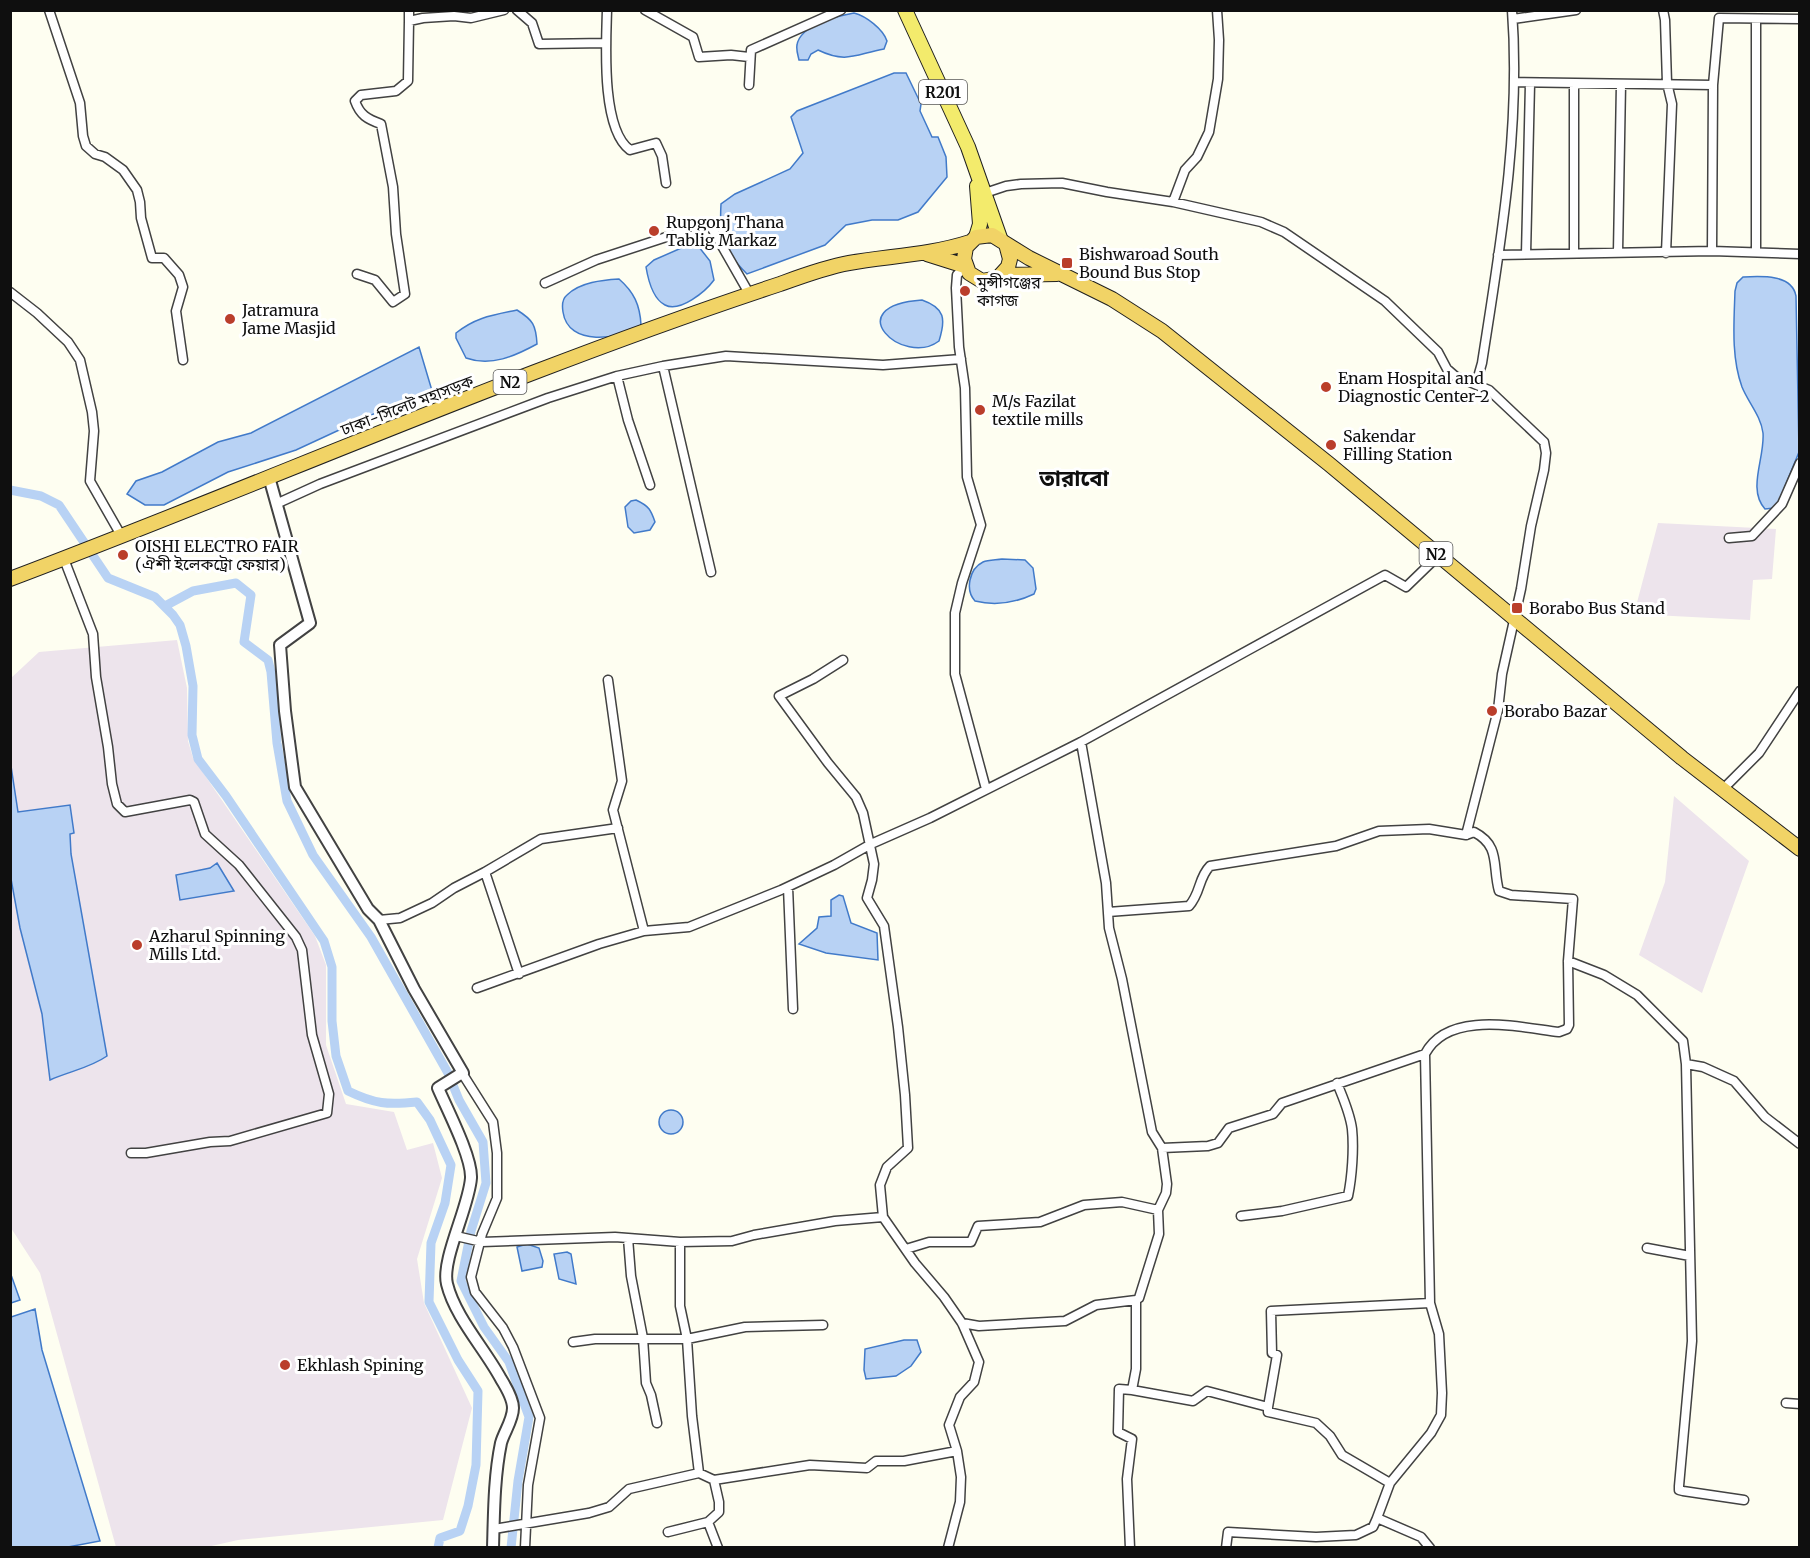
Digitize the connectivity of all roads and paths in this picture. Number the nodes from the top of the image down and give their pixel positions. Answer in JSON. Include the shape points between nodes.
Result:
{"nodes":[{"id":1,"x":49,"y":10,"type":"edge"},
{"id":2,"x":409,"y":10,"type":"edge"},
{"id":3,"x":504,"y":10,"type":"edge"},
{"id":4,"x":517,"y":10,"type":"edge"},
{"id":5,"x":607,"y":10,"type":"edge"},
{"id":6,"x":645,"y":10,"type":"edge"},
{"id":7,"x":840,"y":10,"type":"edge"},
{"id":8,"x":905,"y":10,"type":"edge"},
{"id":9,"x":1217,"y":10,"type":"edge"},
{"id":10,"x":1576,"y":10,"type":"edge"},
{"id":11,"x":1663,"y":10,"type":"edge"},
{"id":12,"x":1512,"y":15,"type":"edge"},
{"id":13,"x":1800,"y":19,"type":"edge"},
{"id":14,"x":1756,"y":20,"type":"junction"},
{"id":15,"x":409,"y":21,"type":"junction"},
{"id":16,"x":606,"y":43,"type":"junction"},
{"id":17,"x":749,"y":57,"type":"junction"},
{"id":18,"x":1514,"y":82,"type":"junction"},
{"id":19,"x":1667,"y":83,"type":"junction"},
{"id":20,"x":1530,"y":84,"type":"junction"},
{"id":21,"x":1574,"y":84,"type":"junction"},
{"id":22,"x":1621,"y":84,"type":"junction"},
{"id":23,"x":749,"y":85,"type":"dead end"},
{"id":24,"x":1713,"y":85,"type":"junction"},
{"id":25,"x":666,"y":183,"type":"dead end"},
{"id":26,"x":981,"y":194,"type":"junction"},
{"id":27,"x":1173,"y":202,"type":"junction"},
{"id":28,"x":973,"y":239,"type":"junction"},
{"id":29,"x":1003,"y":241,"type":"junction"},
{"id":30,"x":1712,"y":251,"type":"junction"},
{"id":31,"x":1618,"y":252,"type":"junction"},
{"id":32,"x":1756,"y":252,"type":"junction"},
{"id":33,"x":925,"y":253,"type":"junction"},
{"id":34,"x":1574,"y":253,"type":"junction"},
{"id":35,"x":1666,"y":253,"type":"junction"},
{"id":36,"x":1526,"y":254,"type":"junction"},
{"id":37,"x":1800,"y":254,"type":"edge"},
{"id":38,"x":1498,"y":255,"type":"junction"},
{"id":39,"x":965,"y":266,"type":"junction"},
{"id":40,"x":357,"y":274,"type":"dead end"},
{"id":41,"x":1062,"y":274,"type":"junction"},
{"id":42,"x":1002,"y":275,"type":"junction"},
{"id":43,"x":545,"y":284,"type":"dead end"},
{"id":44,"x":10,"y":292,"type":"edge"},
{"id":45,"x":750,"y":295,"type":"junction"},
{"id":46,"x":961,"y":359,"type":"junction"},
{"id":47,"x":183,"y":360,"type":"dead end"},
{"id":48,"x":663,"y":366,"type":"junction"},
{"id":49,"x":617,"y":376,"type":"junction"},
{"id":50,"x":1476,"y":384,"type":"junction"},
{"id":51,"x":1800,"y":463,"type":"edge"},
{"id":52,"x":269,"y":477,"type":"junction"},
{"id":53,"x":650,"y":485,"type":"dead end"},
{"id":54,"x":276,"y":504,"type":"junction"},
{"id":55,"x":122,"y":537,"type":"junction"},
{"id":56,"x":1729,"y":538,"type":"dead end"},
{"id":57,"x":1438,"y":556,"type":"junction"},
{"id":58,"x":68,"y":558,"type":"junction"},
{"id":59,"x":711,"y":572,"type":"dead end"},
{"id":60,"x":10,"y":579,"type":"edge"},
{"id":61,"x":1514,"y":617,"type":"junction"},
{"id":62,"x":843,"y":660,"type":"dead end"},
{"id":63,"x":608,"y":680,"type":"dead end"},
{"id":64,"x":1800,"y":691,"type":"edge"},
{"id":65,"x":1081,"y":742,"type":"junction"},
{"id":66,"x":986,"y":789,"type":"junction"},
{"id":67,"x":1722,"y":790,"type":"junction"},
{"id":68,"x":618,"y":828,"type":"junction"},
{"id":69,"x":1466,"y":835,"type":"junction"},
{"id":70,"x":871,"y":844,"type":"junction"},
{"id":71,"x":1800,"y":849,"type":"edge"},
{"id":72,"x":485,"y":872,"type":"junction"},
{"id":73,"x":788,"y":887,"type":"junction"},
{"id":74,"x":1108,"y":912,"type":"junction"},
{"id":75,"x":379,"y":920,"type":"junction"},
{"id":76,"x":644,"y":932,"type":"junction"},
{"id":77,"x":1568,"y":961,"type":"junction"},
{"id":78,"x":519,"y":974,"type":"junction"},
{"id":79,"x":477,"y":988,"type":"dead end"},
{"id":80,"x":792,"y":1009,"type":"dead end"},
{"id":81,"x":1425,"y":1054,"type":"junction"},
{"id":82,"x":1686,"y":1064,"type":"junction"},
{"id":83,"x":463,"y":1073,"type":"junction"},
{"id":84,"x":1337,"y":1083,"type":"junction"},
{"id":85,"x":1800,"y":1144,"type":"edge"},
{"id":86,"x":1162,"y":1148,"type":"junction"},
{"id":87,"x":131,"y":1153,"type":"dead end"},
{"id":88,"x":1158,"y":1210,"type":"junction"},
{"id":89,"x":1241,"y":1216,"type":"dead end"},
{"id":90,"x":883,"y":1217,"type":"junction"},
{"id":91,"x":456,"y":1236,"type":"junction"},
{"id":92,"x":628,"y":1238,"type":"junction"},
{"id":93,"x":480,"y":1242,"type":"junction"},
{"id":94,"x":680,"y":1242,"type":"junction"},
{"id":95,"x":1647,"y":1248,"type":"dead end"},
{"id":96,"x":906,"y":1249,"type":"junction"},
{"id":97,"x":1690,"y":1256,"type":"junction"},
{"id":98,"x":1136,"y":1300,"type":"junction"},
{"id":99,"x":1430,"y":1302,"type":"junction"},
{"id":100,"x":962,"y":1323,"type":"junction"},
{"id":101,"x":823,"y":1325,"type":"dead end"},
{"id":102,"x":643,"y":1338,"type":"junction"},
{"id":103,"x":687,"y":1339,"type":"junction"},
{"id":104,"x":573,"y":1342,"type":"dead end"},
{"id":105,"x":1132,"y":1390,"type":"junction"},
{"id":106,"x":1786,"y":1403,"type":"dead end"},
{"id":107,"x":1800,"y":1404,"type":"edge"},
{"id":108,"x":1268,"y":1407,"type":"junction"},
{"id":109,"x":657,"y":1423,"type":"dead end"},
{"id":110,"x":957,"y":1451,"type":"junction"},
{"id":111,"x":699,"y":1473,"type":"junction"},
{"id":112,"x":714,"y":1480,"type":"junction"},
{"id":113,"x":1390,"y":1483,"type":"junction"},
{"id":114,"x":1744,"y":1500,"type":"dead end"},
{"id":115,"x":1377,"y":1518,"type":"junction"},
{"id":116,"x":708,"y":1522,"type":"junction"},
{"id":117,"x":525,"y":1524,"type":"junction"},
{"id":118,"x":494,"y":1529,"type":"junction"},
{"id":119,"x":668,"y":1532,"type":"dead end"},
{"id":120,"x":494,"y":1548,"type":"edge"},
{"id":121,"x":525,"y":1548,"type":"edge"},
{"id":122,"x":718,"y":1548,"type":"edge"},
{"id":123,"x":948,"y":1548,"type":"edge"},
{"id":124,"x":1130,"y":1548,"type":"edge"},
{"id":125,"x":1226,"y":1548,"type":"edge"},
{"id":126,"x":1430,"y":1548,"type":"edge"}],
"edges":[{"from":1,"to":47,"type":"street","via":[[80,103],[86,146],[123,170],[137,190],[152,258],[164,258],[179,275],[183,287],[177,324]]},
{"from":2,"to":15,"type":"street"},
{"from":3,"to":15,"type":"street","via":[[471,18]]},
{"from":4,"to":16,"type":"street","via":[[532,23],[539,44]]},
{"from":5,"to":16,"type":"street"},
{"from":6,"to":17,"type":"street","via":[[693,37],[699,57]]},
{"from":7,"to":17,"type":"street","via":[[750,50]]},
{"from":8,"to":26,"type":"main road","number":"R201","via":[[968,147]]},
{"from":9,"to":27,"type":"street","via":[[1218,80],[1209,132],[1197,157],[1185,170]]},
{"from":10,"to":12,"type":"street"},
{"from":11,"to":19,"type":"street"},
{"from":12,"to":18,"type":"street"},
{"from":13,"to":14,"type":"street"},
{"from":14,"to":24,"type":"street","via":[[1719,18]]},
{"from":14,"to":32,"type":"street"},
{"from":15,"to":40,"type":"street","via":[[408,81],[396,91],[361,95],[355,101],[360,113],[381,124],[393,187],[405,294],[393,302],[375,280]]},
{"from":16,"to":25,"type":"street","via":[[607,94],[621,144],[630,150],[656,143]]},
{"from":17,"to":23,"type":"street"},
{"from":18,"to":20,"type":"street"},
{"from":18,"to":38,"type":"street","via":[[1508,193]]},
{"from":19,"to":22,"type":"street"},
{"from":19,"to":24,"type":"street"},
{"from":19,"to":35,"type":"street","via":[[1672,104]]},
{"from":20,"to":21,"type":"street"},
{"from":20,"to":36,"type":"street"},
{"from":21,"to":22,"type":"street"},
{"from":21,"to":34,"type":"street"},
{"from":22,"to":31,"type":"street"},
{"from":24,"to":30,"type":"street"},
{"from":26,"to":27,"type":"street","via":[[1021,184],[1062,183]]},
{"from":26,"to":28,"type":"main road","via":[[980,224]]},
{"from":26,"to":29,"type":"main road"},
{"from":27,"to":50,"type":"street","via":[[1261,222],[1284,232],[1384,301],[1438,352],[1447,369]]},
{"from":28,"to":29,"type":"highway","number":"N2","via":[[984,234]]},
{"from":28,"to":33,"type":"highway","name":"ঢাকা-সিলেট মহাসড়ক","number":"N2"},
{"from":28,"to":39,"type":"highway","via":[[964,253]]},
{"from":29,"to":41,"type":"highway","number":"N2"},
{"from":29,"to":42,"type":"highway","via":[[1010,259]]},
{"from":30,"to":32,"type":"street"},
{"from":30,"to":35,"type":"street"},
{"from":31,"to":34,"type":"street"},
{"from":31,"to":35,"type":"street"},
{"from":32,"to":37,"type":"street"},
{"from":33,"to":39,"type":"highway","name":"ঢাকা-সিলেট মহাসড়ক","number":"N2"},
{"from":33,"to":45,"type":"highway","name":"ঢাকা-সিলেট মহাসড়ক","number":"N2","via":[[846,263]]},
{"from":34,"to":36,"type":"street"},
{"from":36,"to":38,"type":"street"},
{"from":38,"to":50,"type":"street"},
{"from":39,"to":42,"type":"highway","number":"N2","via":[[982,280]]},
{"from":39,"to":46,"type":"street","via":[[957,275],[956,288]]},
{"from":41,"to":42,"type":"highway","number":"N2"},
{"from":41,"to":57,"type":"highway","number":"N2","via":[[1162,330]]},
{"from":43,"to":45,"type":"street","via":[[596,260],[710,225]]},
{"from":44,"to":55,"type":"street","via":[[68,342],[80,360],[93,422],[90,481]]},
{"from":45,"to":52,"type":"highway","name":"ঢাকা-সিলেট মহাসড়ক","number":"N2","via":[[596,349]]},
{"from":46,"to":48,"type":"street","via":[[883,365],[726,356]]},
{"from":46,"to":66,"type":"street","via":[[967,477],[981,525],[955,614],[955,674]]},
{"from":48,"to":49,"type":"street"},
{"from":48,"to":59,"type":"street"},
{"from":49,"to":53,"type":"street"},
{"from":49,"to":54,"type":"street","via":[[548,398]]},
{"from":50,"to":61,"type":"street","via":[[1489,390],[1521,419],[1544,442],[1546,453]]},
{"from":51,"to":56,"type":"street","via":[[1782,504],[1752,536]]},
{"from":52,"to":54,"type":"street"},
{"from":52,"to":55,"type":"highway","name":"ঢাকা-সিলেট মহাসড়ক","number":"N2"},
{"from":54,"to":75,"type":"street","via":[[310,623],[280,645],[295,787],[368,909]]},
{"from":55,"to":58,"type":"highway","name":"ঢাকা-সিলেট মহাসড়ক","number":"N2"},
{"from":57,"to":61,"type":"highway","number":"N2"},
{"from":57,"to":65,"type":"street","via":[[1406,587],[1385,575]]},
{"from":58,"to":60,"type":"highway","name":"ঢাকা-সিলেট মহাসড়ক","number":"N2"},
{"from":58,"to":87,"type":"street","via":[[93,634],[96,678],[117,804],[125,812],[194,802],[205,834],[238,866],[296,937],[302,950],[312,1035],[329,1094],[327,1113],[231,1141]]},
{"from":61,"to":67,"type":"highway","number":"N2"},
{"from":61,"to":69,"type":"street","via":[[1498,710]]},
{"from":62,"to":70,"type":"street","via":[[779,696],[856,797]]},
{"from":63,"to":68,"type":"street","via":[[622,781],[613,810]]},
{"from":64,"to":67,"type":"street","via":[[1759,753]]},
{"from":65,"to":66,"type":"street"},
{"from":65,"to":74,"type":"street"},
{"from":66,"to":70,"type":"street"},
{"from":67,"to":71,"type":"highway","number":"N2"},
{"from":68,"to":72,"type":"street","via":[[541,839]]},
{"from":68,"to":76,"type":"street"},
{"from":69,"to":74,"type":"street","via":[[1429,829],[1379,831],[1336,846],[1210,866],[1189,906]]},
{"from":69,"to":77,"type":"street","via":[[1474,832],[1486,838],[1494,851],[1499,891],[1573,899]]},
{"from":70,"to":73,"type":"street"},
{"from":70,"to":90,"type":"street","via":[[874,864],[867,898],[885,926],[908,1148],[887,1167],[880,1185]]},
{"from":72,"to":75,"type":"street","via":[[400,918]]},
{"from":72,"to":78,"type":"street"},
{"from":73,"to":76,"type":"street","via":[[689,927]]},
{"from":73,"to":80,"type":"street"},
{"from":74,"to":86,"type":"street","via":[[1152,1132]]},
{"from":75,"to":83,"type":"street"},
{"from":76,"to":78,"type":"street"},
{"from":77,"to":81,"type":"street","via":[[1567,1029],[1558,1032],[1485,1023],[1441,1034]]},
{"from":77,"to":82,"type":"street","via":[[1637,994],[1683,1041]]},
{"from":78,"to":79,"type":"street"},
{"from":81,"to":84,"type":"street"},
{"from":81,"to":99,"type":"street"},
{"from":82,"to":85,"type":"street","via":[[1703,1067],[1734,1082],[1765,1117]]},
{"from":82,"to":97,"type":"street"},
{"from":83,"to":91,"type":"street","via":[[438,1088],[471,1176]]},
{"from":83,"to":93,"type":"street","via":[[493,1122],[497,1153],[497,1198]]},
{"from":84,"to":86,"type":"street","via":[[1282,1102],[1273,1114],[1229,1128],[1218,1143]]},
{"from":84,"to":89,"type":"street","via":[[1352,1129],[1348,1196]]},
{"from":86,"to":88,"type":"street","via":[[1167,1184]]},
{"from":88,"to":96,"type":"street","via":[[1122,1202],[1084,1205],[1040,1222],[978,1226],[971,1242],[929,1242]]},
{"from":88,"to":98,"type":"street","via":[[1159,1234]]},
{"from":90,"to":94,"type":"street","via":[[835,1221],[732,1241]]},
{"from":90,"to":96,"type":"street"},
{"from":91,"to":93,"type":"street"},
{"from":91,"to":118,"type":"street","via":[[446,1270],[447,1284],[507,1389],[513,1408],[501,1442]]},
{"from":92,"to":93,"type":"street"},
{"from":92,"to":94,"type":"street"},
{"from":92,"to":102,"type":"street"},
{"from":93,"to":117,"type":"street","via":[[471,1277],[475,1292],[513,1347],[540,1418]]},
{"from":94,"to":103,"type":"street","via":[[680,1306]]},
{"from":95,"to":97,"type":"street"},
{"from":96,"to":100,"type":"street"},
{"from":97,"to":114,"type":"street","via":[[1692,1341],[1679,1490]]},
{"from":98,"to":100,"type":"street","via":[[1096,1305],[1065,1321],[979,1326]]},
{"from":98,"to":105,"type":"street","via":[[1136,1369]]},
{"from":99,"to":108,"type":"street","via":[[1271,1311],[1272,1353],[1277,1355]]},
{"from":99,"to":113,"type":"street","via":[[1439,1334],[1441,1415]]},
{"from":100,"to":110,"type":"street","via":[[979,1362],[974,1382],[960,1397],[949,1425]]},
{"from":101,"to":103,"type":"street","via":[[745,1327]]},
{"from":102,"to":103,"type":"street"},
{"from":102,"to":104,"type":"street"},
{"from":102,"to":109,"type":"street","via":[[646,1383]]},
{"from":103,"to":111,"type":"street"},
{"from":105,"to":108,"type":"street","via":[[1193,1401],[1207,1391]]},
{"from":105,"to":124,"type":"street","via":[[1119,1389],[1118,1432],[1132,1439],[1127,1479]]},
{"from":106,"to":107,"type":"street"},
{"from":108,"to":113,"type":"street","via":[[1268,1412],[1316,1423],[1342,1455]]},
{"from":110,"to":112,"type":"street","via":[[904,1461],[876,1461],[867,1468],[810,1466]]},
{"from":110,"to":123,"type":"street","via":[[960,1502]]},
{"from":111,"to":112,"type":"street"},
{"from":111,"to":117,"type":"street","via":[[629,1489],[609,1507],[589,1513]]},
{"from":112,"to":116,"type":"street","via":[[719,1512]]},
{"from":113,"to":115,"type":"street"},
{"from":115,"to":125,"type":"street","via":[[1373,1527],[1356,1534],[1316,1537],[1228,1532]]},
{"from":115,"to":126,"type":"street","via":[[1421,1537]]},
{"from":116,"to":119,"type":"street"},
{"from":116,"to":122,"type":"street"},
{"from":117,"to":118,"type":"street"},
{"from":117,"to":121,"type":"street"},
{"from":118,"to":120,"type":"street"}]}
